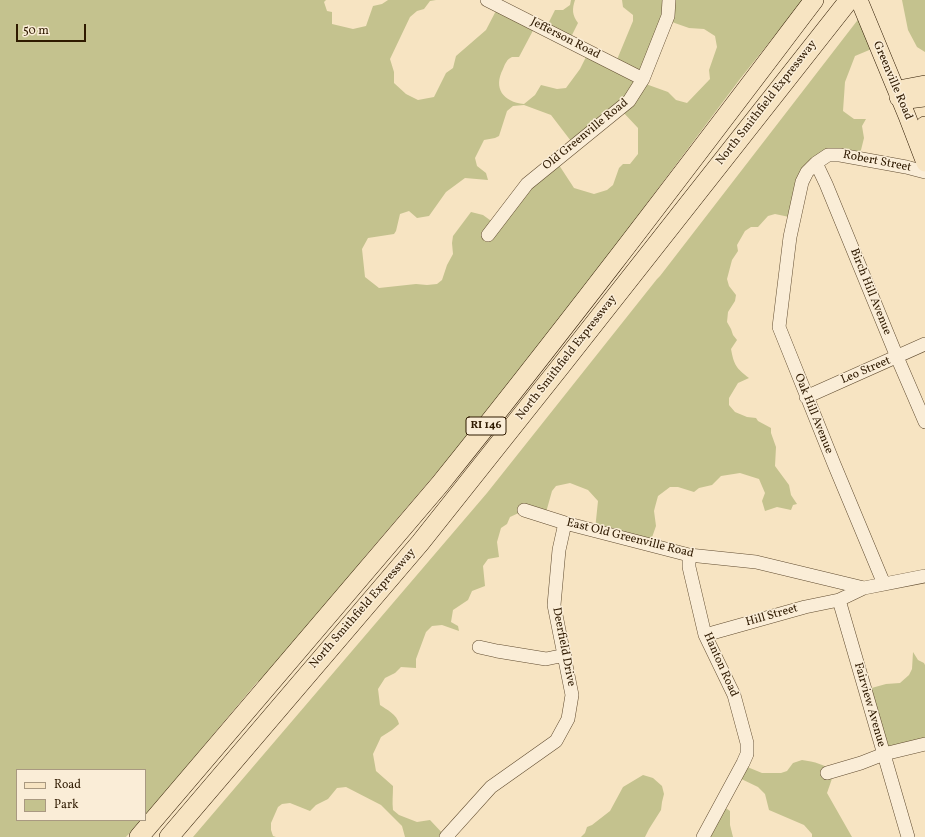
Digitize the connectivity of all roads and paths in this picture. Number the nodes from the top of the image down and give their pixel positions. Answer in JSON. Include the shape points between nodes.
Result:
{"nodes":[{"id":1,"x":487,"y":0,"type":"edge"},
{"id":2,"x":669,"y":0,"type":"edge"},
{"id":3,"x":814,"y":0,"type":"edge"},
{"id":4,"x":849,"y":0,"type":"edge"},
{"id":5,"x":859,"y":0,"type":"edge"},
{"id":6,"x":867,"y":0,"type":"edge"},
{"id":7,"x":643,"y":79,"type":"junction"},
{"id":8,"x":912,"y":89,"type":"edge"},
{"id":9,"x":925,"y":133,"type":"edge"},
{"id":10,"x":816,"y":163,"type":"junction"},
{"id":11,"x":925,"y":163,"type":"edge"},
{"id":12,"x":925,"y":172,"type":"edge"},
{"id":13,"x":488,"y":235,"type":"dead end"},
{"id":14,"x":790,"y":237,"type":"joint"},
{"id":15,"x":925,"y":344,"type":"edge"},
{"id":16,"x":897,"y":357,"type":"junction"},
{"id":17,"x":806,"y":397,"type":"junction"},
{"id":18,"x":925,"y":422,"type":"edge"},
{"id":19,"x":524,"y":510,"type":"dead end"},
{"id":20,"x":565,"y":523,"type":"junction"},
{"id":21,"x":689,"y":555,"type":"junction"},
{"id":22,"x":925,"y":576,"type":"edge"},
{"id":23,"x":884,"y":584,"type":"junction"},
{"id":24,"x":864,"y":588,"type":"junction"},
{"id":25,"x":839,"y":600,"type":"junction"},
{"id":26,"x":705,"y":635,"type":"junction"},
{"id":27,"x":479,"y":647,"type":"dead end"},
{"id":28,"x":565,"y":655,"type":"junction"},
{"id":29,"x":925,"y":744,"type":"edge"},
{"id":30,"x":884,"y":754,"type":"junction"},
{"id":31,"x":827,"y":773,"type":"dead end"},
{"id":32,"x":139,"y":837,"type":"edge"},
{"id":33,"x":169,"y":837,"type":"edge"},
{"id":34,"x":446,"y":837,"type":"edge"},
{"id":35,"x":704,"y":837,"type":"edge"},
{"id":36,"x":908,"y":837,"type":"edge"}],
"edges":[{"from":1,"to":7,"type":"street","name":"Jefferson Road"},
{"from":2,"to":7,"type":"street","name":"Old Greenville Road","via":[[668,16]]},
{"from":3,"to":32,"type":"highway","name":"North Smithfield Expressway","number":"RI 146","via":[[633,239],[467,450]]},
{"from":4,"to":33,"type":"highway","name":"North Smithfield Expressway","number":"RI 146","via":[[425,537]]},
{"from":5,"to":8,"type":"main road","name":"Greenville Road"},
{"from":6,"to":8,"type":"main road","name":"Greenville Road"},
{"from":7,"to":13,"type":"street","name":"Old Greenville Road","via":[[629,102],[527,184]]},
{"from":8,"to":9,"type":"main road","name":"Greenville Road"},
{"from":8,"to":11,"type":"main road","name":"Greenville Road"},
{"from":10,"to":12,"type":"street","name":"Robert Street","via":[[828,155],[840,155]]},
{"from":10,"to":14,"type":"street","name":"Robert Street","via":[[802,182]]},
{"from":10,"to":16,"type":"street","name":"Birch Hill Avenue"},
{"from":14,"to":17,"type":"street","name":"Oak Hill Avenue","via":[[779,326]]},
{"from":15,"to":16,"type":"street","name":"Leo Street"},
{"from":16,"to":17,"type":"street","name":"Leo Street"},
{"from":16,"to":18,"type":"street","name":"Birch Hill Avenue"},
{"from":17,"to":23,"type":"street","name":"Oak Hill Avenue"},
{"from":19,"to":20,"type":"street","name":"East Old Greenville Road"},
{"from":20,"to":21,"type":"street","name":"East Old Greenville Road"},
{"from":20,"to":28,"type":"street","name":"Deerfield Drive","via":[[558,550],[554,605]]},
{"from":21,"to":24,"type":"street","name":"East Old Greenville Road","via":[[756,562]]},
{"from":21,"to":26,"type":"street","name":"Hanton Road","via":[[689,567]]},
{"from":22,"to":23,"type":"street","name":"East Old Greenville Road"},
{"from":23,"to":24,"type":"street","name":"East Old Greenville Road"},
{"from":24,"to":25,"type":"street"},
{"from":25,"to":26,"type":"street","name":"Hill Street"},
{"from":25,"to":30,"type":"street","name":"Fairview Avenue"},
{"from":26,"to":35,"type":"street","name":"Hanton Road","via":[[734,695],[747,744],[747,754]]},
{"from":27,"to":28,"type":"street","via":[[546,659]]},
{"from":28,"to":34,"type":"street","name":"Deerfield Drive","via":[[572,695],[568,719],[556,741],[490,787]]},
{"from":29,"to":30,"type":"street"},
{"from":30,"to":31,"type":"street"},
{"from":30,"to":36,"type":"street","name":"Fairview Avenue"}]}
